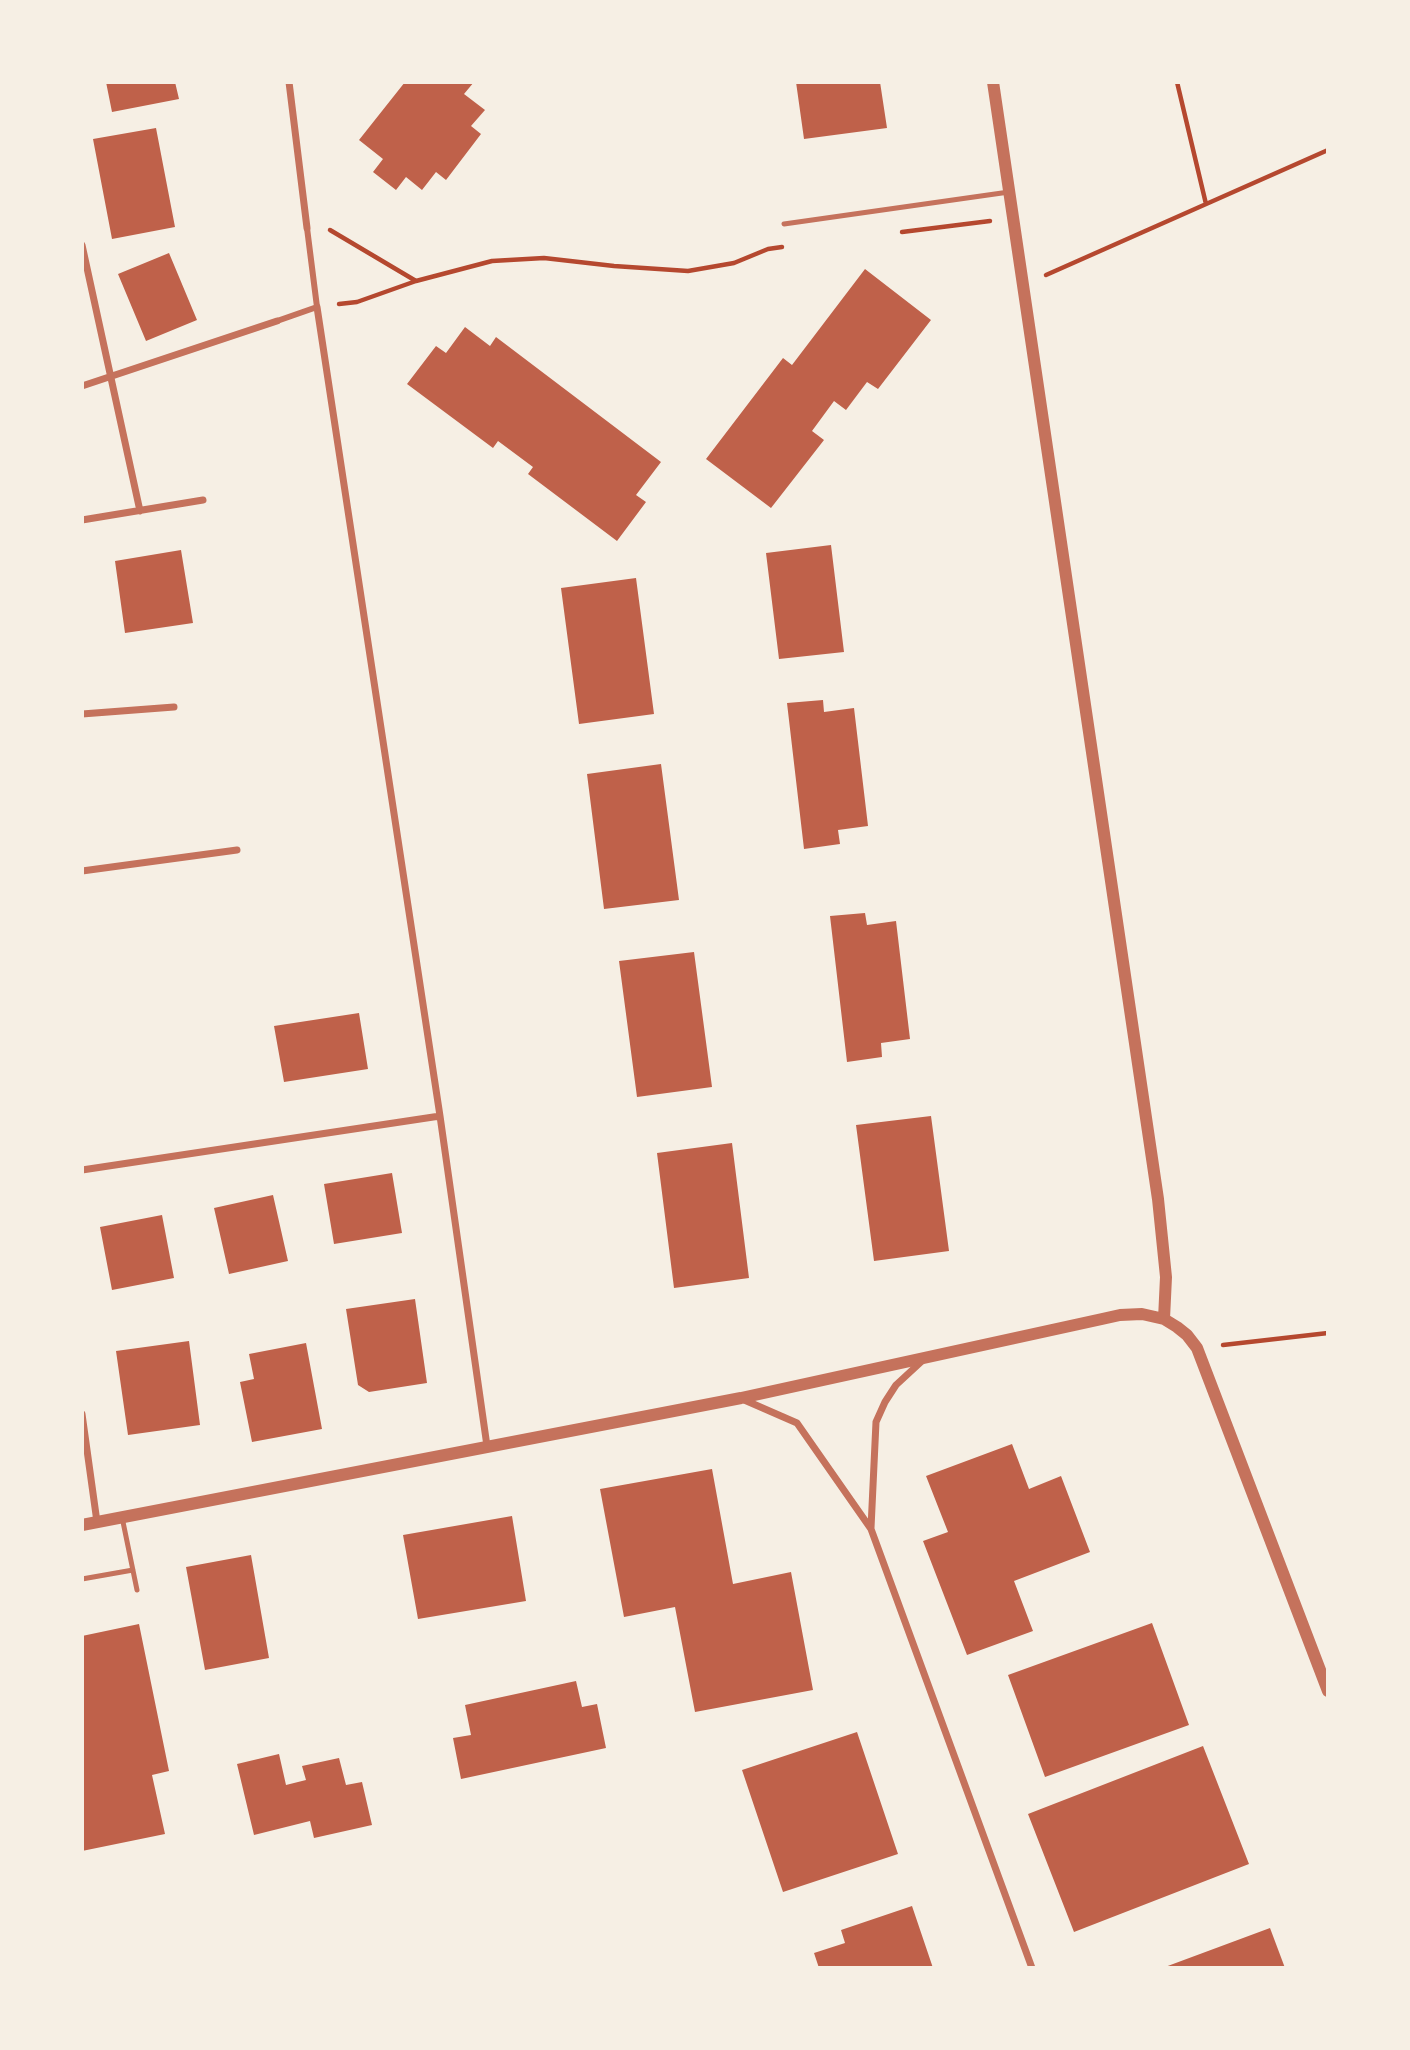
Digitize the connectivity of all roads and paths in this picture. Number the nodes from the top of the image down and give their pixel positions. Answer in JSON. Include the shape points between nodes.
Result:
{"nodes":[{"id":1,"x":289,"y":82,"type":"edge"},
{"id":2,"x":993,"y":82,"type":"edge"},
{"id":3,"x":1177,"y":82,"type":"edge"},
{"id":4,"x":1328,"y":150,"type":"edge"},
{"id":5,"x":1009,"y":192,"type":"junction"},
{"id":6,"x":1206,"y":204,"type":"junction"},
{"id":7,"x":305,"y":216,"type":"junction"},
{"id":8,"x":1013,"y":219,"type":"junction"},
{"id":9,"x":784,"y":224,"type":"dead end"},
{"id":10,"x":307,"y":228,"type":"joint"},
{"id":11,"x":893,"y":233,"type":"dead end"},
{"id":12,"x":82,"y":245,"type":"edge"},
{"id":13,"x":786,"y":247,"type":"dead end"},
{"id":14,"x":416,"y":281,"type":"junction"},
{"id":15,"x":1023,"y":285,"type":"junction"},
{"id":16,"x":317,"y":307,"type":"junction"},
{"id":17,"x":277,"y":321,"type":"joint"},
{"id":18,"x":111,"y":376,"type":"junction"},
{"id":19,"x":82,"y":386,"type":"edge"},
{"id":20,"x":204,"y":500,"type":"dead end"},
{"id":21,"x":140,"y":511,"type":"junction"},
{"id":22,"x":82,"y":520,"type":"edge"},
{"id":23,"x":174,"y":707,"type":"dead end"},
{"id":24,"x":82,"y":714,"type":"edge"},
{"id":25,"x":237,"y":850,"type":"dead end"},
{"id":26,"x":82,"y":871,"type":"edge"},
{"id":27,"x":440,"y":1116,"type":"junction"},
{"id":28,"x":82,"y":1170,"type":"edge"},
{"id":29,"x":1164,"y":1319,"type":"junction"},
{"id":30,"x":1328,"y":1333,"type":"edge"},
{"id":31,"x":1198,"y":1348,"type":"junction"},
{"id":32,"x":926,"y":1358,"type":"junction"},
{"id":33,"x":741,"y":1398,"type":"junction"},
{"id":34,"x":82,"y":1414,"type":"edge"},
{"id":35,"x":487,"y":1446,"type":"junction"},
{"id":36,"x":122,"y":1517,"type":"junction"},
{"id":37,"x":97,"y":1522,"type":"junction"},
{"id":38,"x":82,"y":1525,"type":"edge"},
{"id":39,"x":871,"y":1529,"type":"junction"},
{"id":40,"x":133,"y":1570,"type":"junction"},
{"id":41,"x":82,"y":1579,"type":"edge"},
{"id":42,"x":137,"y":1590,"type":"dead end"},
{"id":43,"x":1328,"y":1691,"type":"edge"},
{"id":44,"x":1032,"y":1968,"type":"edge"}],
"edges":[{"from":1,"to":7,"type":"street"},
{"from":2,"to":5,"type":"street"},
{"from":3,"to":6,"type":"path"},
{"from":4,"to":6,"type":"path"},
{"from":5,"to":8,"type":"street"},
{"from":5,"to":9,"type":"lane"},
{"from":6,"to":15,"type":"path"},
{"from":7,"to":10,"type":"street"},
{"from":7,"to":14,"type":"path"},
{"from":8,"to":11,"type":"path"},
{"from":8,"to":15,"type":"street"},
{"from":10,"to":16,"type":"street"},
{"from":12,"to":18,"type":"street"},
{"from":13,"to":14,"type":"path","via":[[688,271],[544,258],[492,261]]},
{"from":14,"to":16,"type":"path","via":[[357,302]]},
{"from":15,"to":29,"type":"street","via":[[1158,1199],[1166,1277]]},
{"from":16,"to":17,"type":"street"},
{"from":16,"to":27,"type":"street"},
{"from":17,"to":18,"type":"street"},
{"from":18,"to":19,"type":"street"},
{"from":18,"to":21,"type":"street"},
{"from":20,"to":21,"type":"street"},
{"from":21,"to":22,"type":"street"},
{"from":23,"to":24,"type":"street"},
{"from":25,"to":26,"type":"street"},
{"from":27,"to":28,"type":"street"},
{"from":27,"to":35,"type":"street"},
{"from":29,"to":31,"type":"street"},
{"from":29,"to":32,"type":"street","via":[[1120,1315]]},
{"from":30,"to":31,"type":"path"},
{"from":31,"to":43,"type":"street"},
{"from":32,"to":33,"type":"street"},
{"from":32,"to":39,"type":"street","via":[[896,1385],[876,1422]]},
{"from":33,"to":35,"type":"street"},
{"from":33,"to":39,"type":"street","via":[[797,1423]]},
{"from":34,"to":37,"type":"street"},
{"from":35,"to":36,"type":"street"},
{"from":36,"to":37,"type":"street"},
{"from":36,"to":40,"type":"lane"},
{"from":37,"to":38,"type":"street"},
{"from":39,"to":44,"type":"street"},
{"from":40,"to":41,"type":"lane"},
{"from":40,"to":42,"type":"lane"}]}
